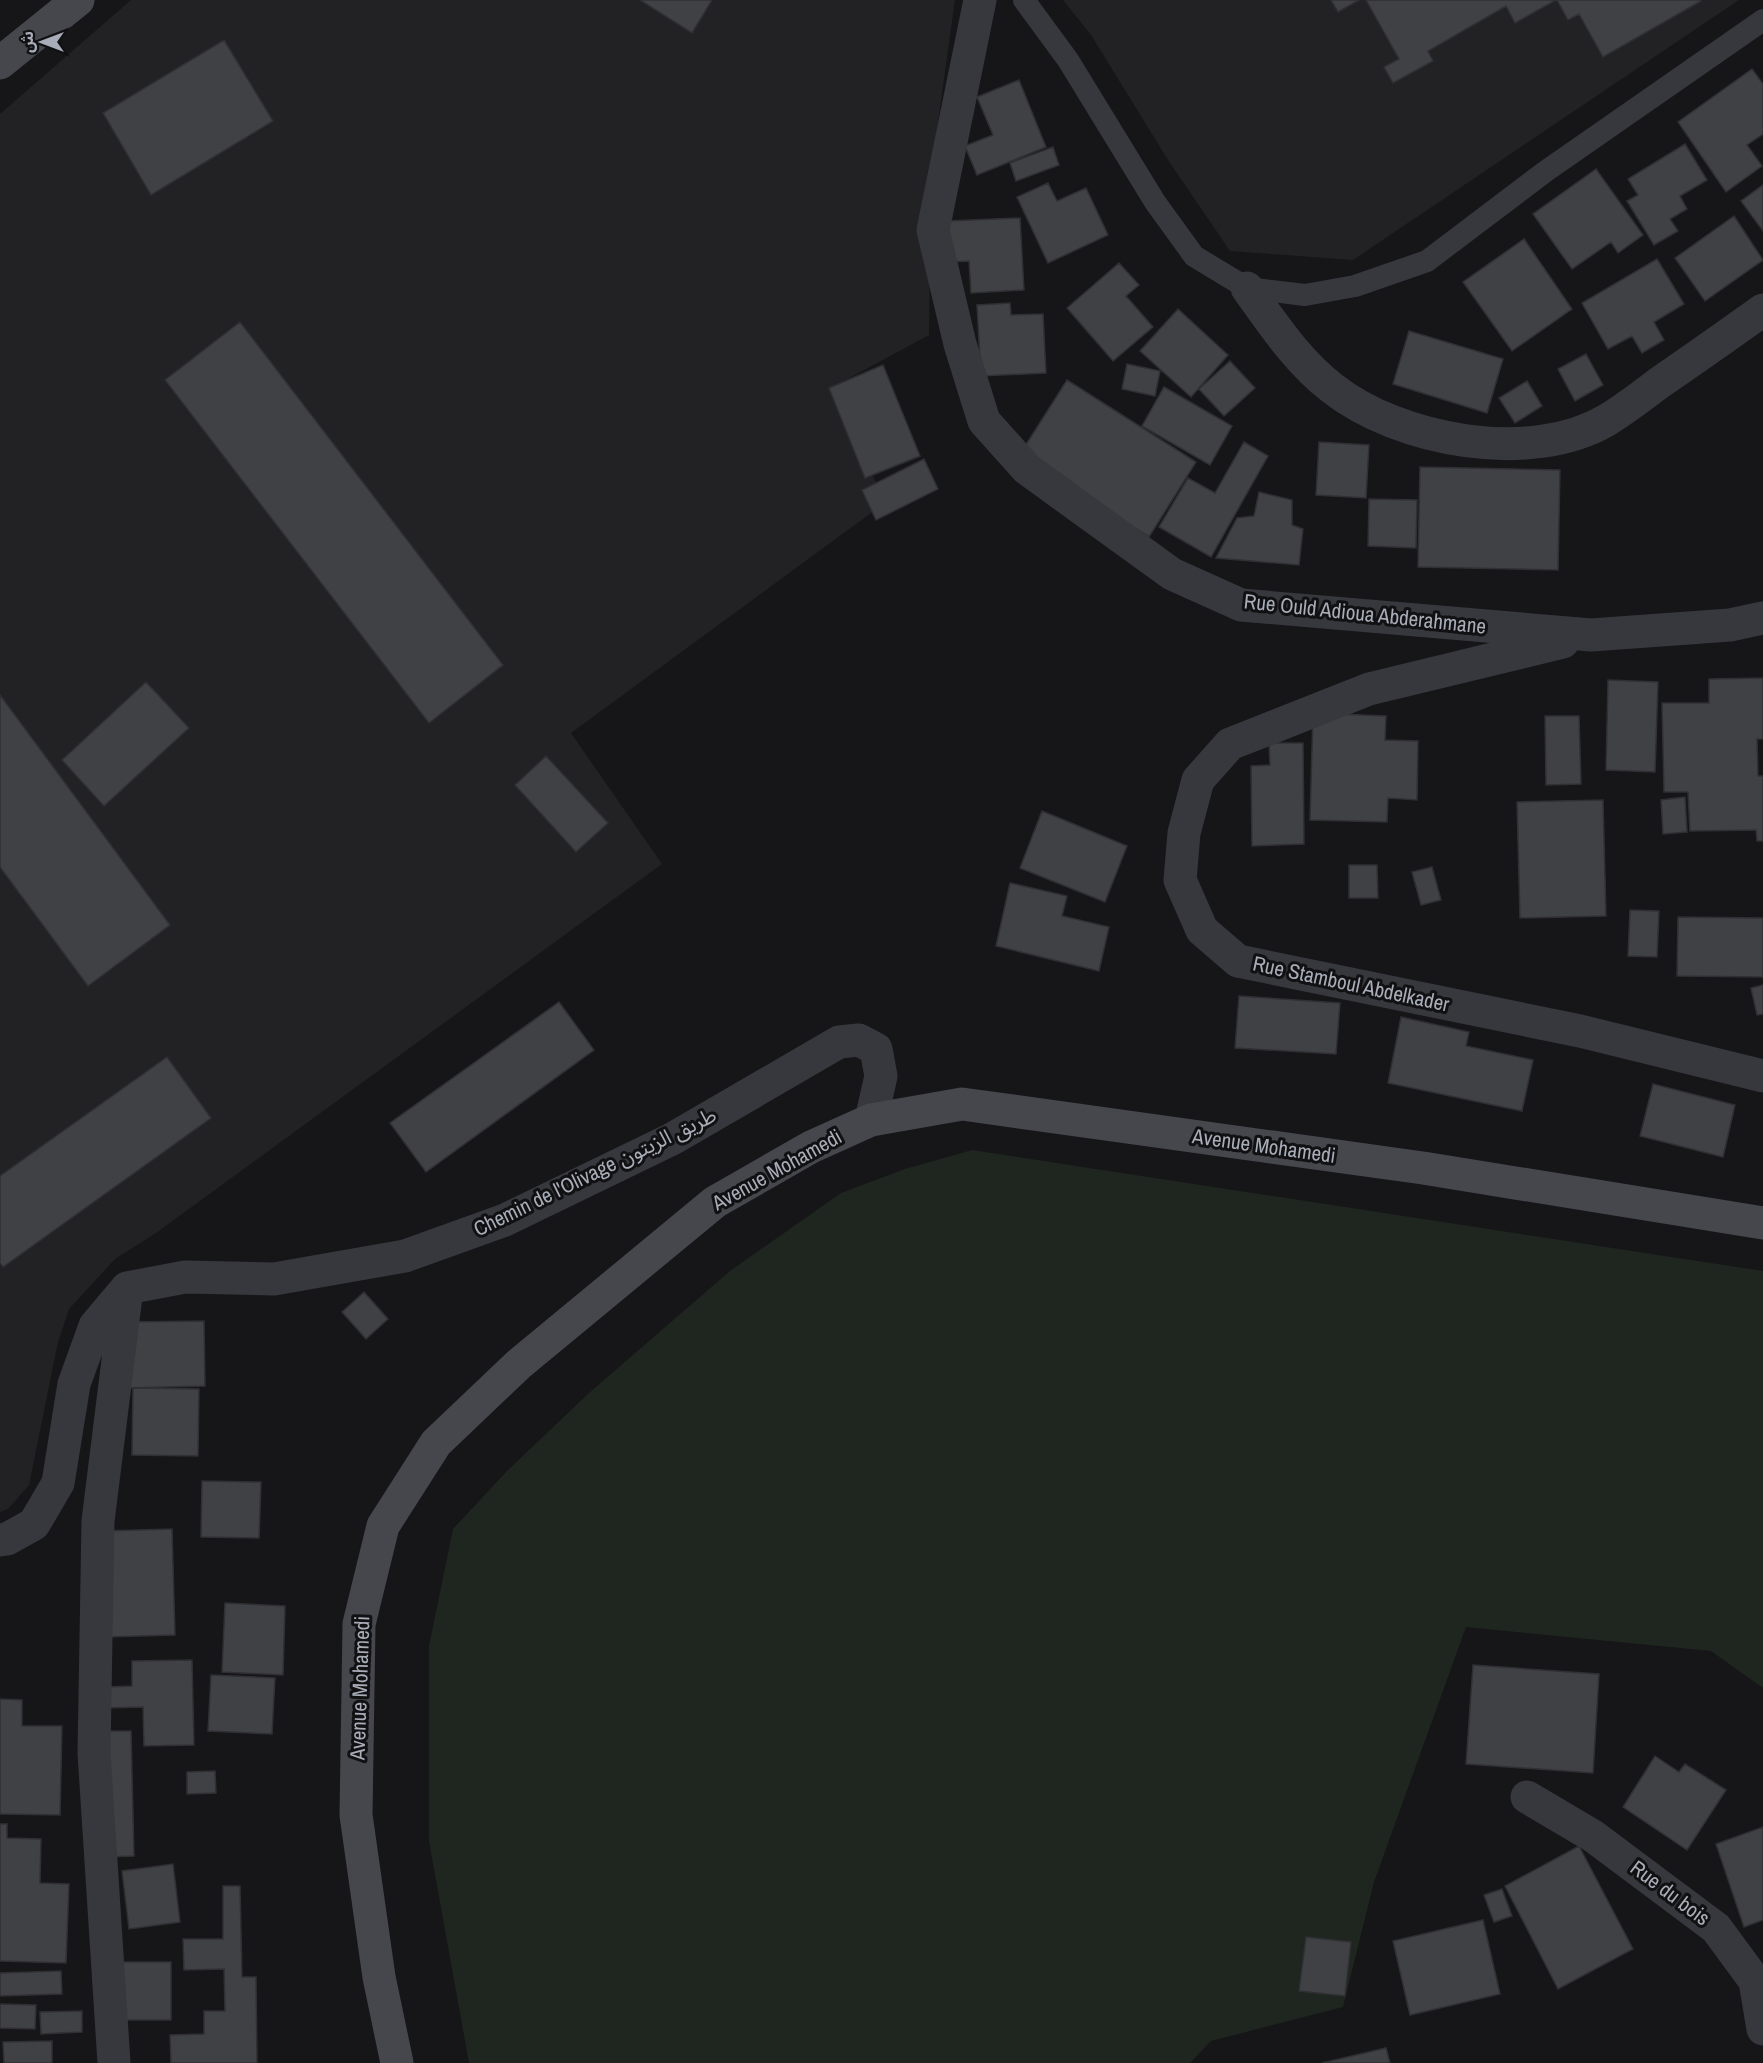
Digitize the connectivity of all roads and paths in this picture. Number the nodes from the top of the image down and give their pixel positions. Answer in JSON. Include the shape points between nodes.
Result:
{"nodes":[{"id":1,"x":78,"y":0,"type":"edge"},
{"id":2,"x":980,"y":0,"type":"edge"},
{"id":3,"x":1024,"y":0,"type":"edge"},
{"id":4,"x":1763,"y":20,"type":"edge"},
{"id":5,"x":0,"y":63,"type":"edge"},
{"id":6,"x":1247,"y":288,"type":"junction"},
{"id":7,"x":1763,"y":310,"type":"edge"},
{"id":8,"x":1763,"y":618,"type":"edge"},
{"id":9,"x":1592,"y":635,"type":"junction"},
{"id":10,"x":1763,"y":1076,"type":"edge"},
{"id":11,"x":871,"y":1120,"type":"junction"},
{"id":12,"x":1763,"y":1223,"type":"edge"},
{"id":13,"x":127,"y":1288,"type":"junction"},
{"id":14,"x":0,"y":1540,"type":"edge"},
{"id":15,"x":1527,"y":1797,"type":"dead end"},
{"id":16,"x":1763,"y":2029,"type":"edge"},
{"id":17,"x":114,"y":2063,"type":"edge"},
{"id":18,"x":397,"y":2063,"type":"edge"}],
"edges":[{"from":1,"to":5,"type":"main road"},
{"from":2,"to":9,"type":"street","name":"Rue Ould Adioua Abderahmane","via":[[933,230],[960,344],[984,421],[1027,469],[1172,574],[1241,605]]},
{"from":3,"to":6,"type":"lane","via":[[1068,60],[1155,202],[1194,256]]},
{"from":4,"to":6,"type":"lane","via":[[1546,171],[1427,261],[1354,286],[1305,295]]},
{"from":6,"to":7,"type":"street","via":[[1292,350],[1333,389],[1382,417],[1436,435],[1492,445],[1549,442],[1606,421]]},
{"from":8,"to":9,"type":"street","via":[[1730,625]]},
{"from":9,"to":10,"type":"street","name":"Rue Stamboul Abdelkader","via":[[1369,689],[1230,744],[1198,780],[1184,833],[1180,880],[1202,930],[1238,961],[1580,1031]]},
{"from":11,"to":12,"type":"main road","name":"Avenue Mohamedi","via":[[962,1104],[1423,1168]]},
{"from":11,"to":13,"type":"street","name":"Chemin de l'Olivage طريق الزيتون","via":[[881,1076],[876,1049],[859,1040],[839,1042],[672,1139],[505,1220],[405,1256],[274,1279],[185,1277]]},
{"from":11,"to":18,"type":"main road","name":"Avenue Mohamedi","via":[[715,1202],[519,1364],[436,1443],[383,1526],[359,1624],[356,1815],[379,1977]]},
{"from":13,"to":14,"type":"street","via":[[95,1326],[88,1345],[75,1384],[58,1484],[34,1524]]},
{"from":13,"to":17,"type":"street","via":[[98,1521],[93,1753]]},
{"from":15,"to":16,"type":"street","name":"Rue du bois","via":[[1593,1836],[1716,1928],[1755,1981]]}]}
